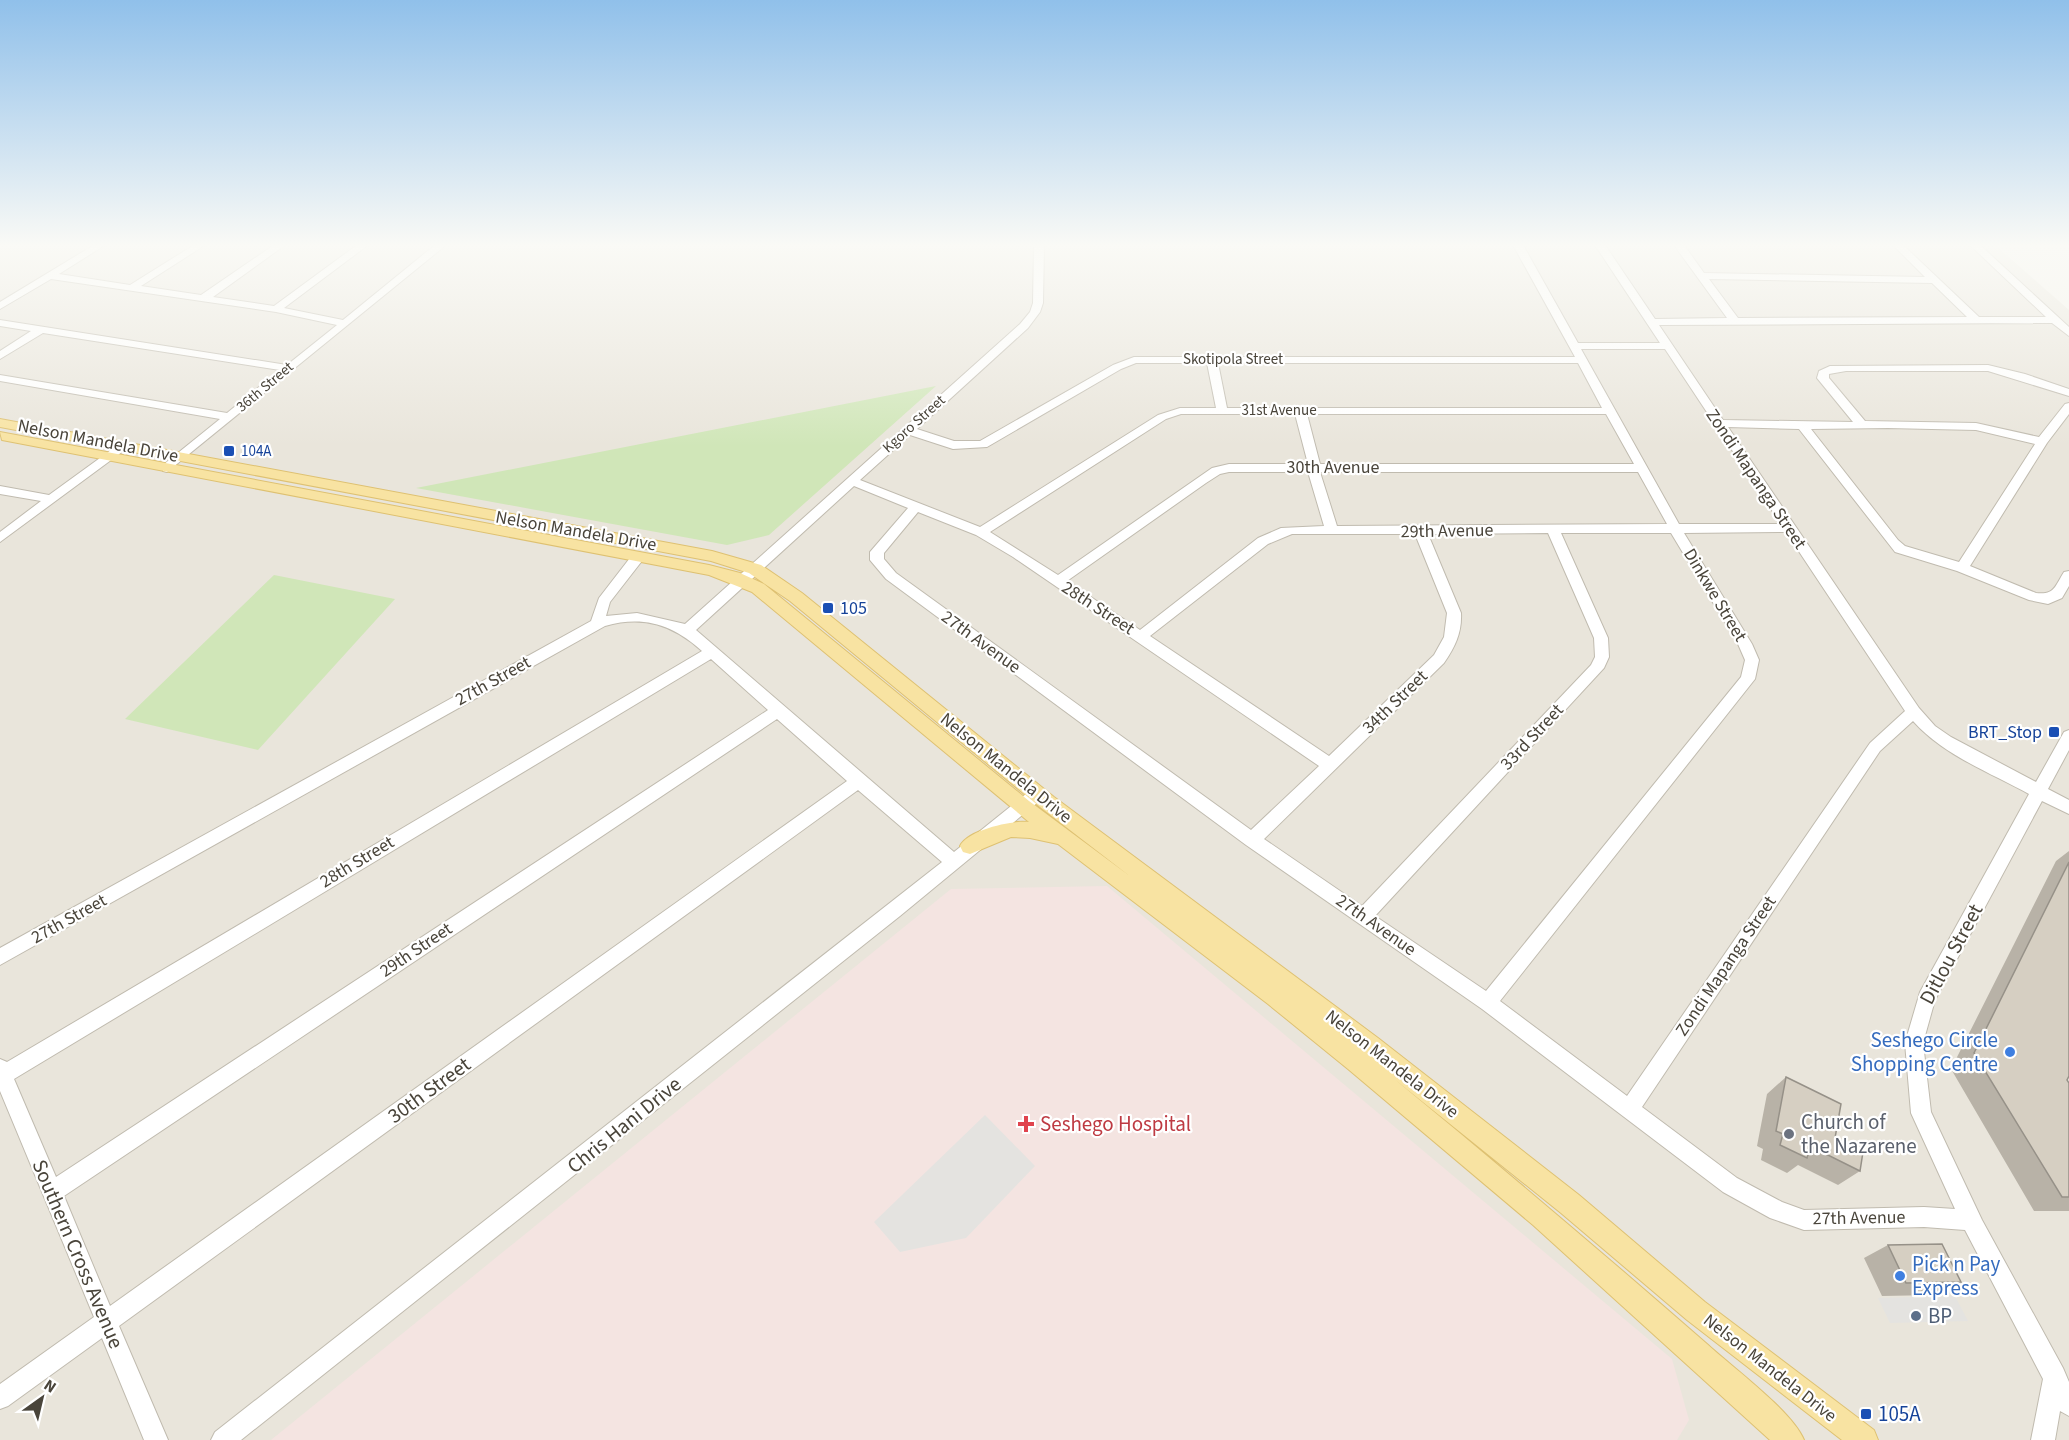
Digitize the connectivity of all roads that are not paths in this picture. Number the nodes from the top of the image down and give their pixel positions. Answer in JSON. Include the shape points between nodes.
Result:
{"nodes":[{"id":1,"x":292,"y":312,"type":"edge"},
{"id":2,"x":358,"y":312,"type":"edge"},
{"id":3,"x":1033,"y":312,"type":"edge"},
{"id":4,"x":1556,"y":312,"type":"edge"},
{"id":5,"x":1645,"y":312,"type":"edge"},
{"id":6,"x":1728,"y":312,"type":"edge"},
{"id":7,"x":1968,"y":312,"type":"edge"},
{"id":8,"x":2046,"y":312,"type":"edge"},
{"id":9,"x":2054,"y":320,"type":"junction"},
{"id":10,"x":1652,"y":322,"type":"junction"},
{"id":11,"x":1735,"y":322,"type":"junction"},
{"id":12,"x":1978,"y":322,"type":"junction"},
{"id":13,"x":0,"y":323,"type":"edge"},
{"id":14,"x":345,"y":323,"type":"junction"},
{"id":15,"x":42,"y":328,"type":"junction"},
{"id":16,"x":2069,"y":333,"type":"edge"},
{"id":17,"x":1575,"y":346,"type":"junction"},
{"id":18,"x":1668,"y":346,"type":"junction"},
{"id":19,"x":0,"y":356,"type":"edge"},
{"id":20,"x":1212,"y":359,"type":"junction"},
{"id":21,"x":1583,"y":360,"type":"junction"},
{"id":22,"x":288,"y":368,"type":"junction"},
{"id":23,"x":0,"y":378,"type":"edge"},
{"id":24,"x":2069,"y":393,"type":"edge"},
{"id":25,"x":2069,"y":406,"type":"edge"},
{"id":26,"x":1222,"y":410,"type":"junction"},
{"id":27,"x":1300,"y":410,"type":"junction"},
{"id":28,"x":1611,"y":411,"type":"junction"},
{"id":29,"x":229,"y":417,"type":"junction"},
{"id":30,"x":0,"y":423,"type":"edge"},
{"id":31,"x":1719,"y":423,"type":"junction"},
{"id":32,"x":1862,"y":425,"type":"junction"},
{"id":33,"x":1803,"y":426,"type":"junction"},
{"id":34,"x":907,"y":430,"type":"junction"},
{"id":35,"x":0,"y":436,"type":"edge"},
{"id":36,"x":2042,"y":442,"type":"junction"},
{"id":37,"x":122,"y":446,"type":"junction"},
{"id":38,"x":108,"y":457,"type":"junction"},
{"id":39,"x":180,"y":457,"type":"junction"},
{"id":40,"x":1314,"y":467,"type":"junction"},
{"id":41,"x":166,"y":468,"type":"junction"},
{"id":42,"x":1643,"y":468,"type":"junction"},
{"id":43,"x":851,"y":481,"type":"junction"},
{"id":44,"x":0,"y":490,"type":"edge"},
{"id":45,"x":50,"y":500,"type":"junction"},
{"id":46,"x":917,"y":505,"type":"junction"},
{"id":47,"x":1552,"y":528,"type":"junction"},
{"id":48,"x":1675,"y":528,"type":"junction"},
{"id":49,"x":1788,"y":528,"type":"junction"},
{"id":50,"x":1332,"y":531,"type":"junction"},
{"id":51,"x":981,"y":532,"type":"junction"},
{"id":52,"x":1421,"y":532,"type":"junction"},
{"id":53,"x":0,"y":538,"type":"edge"},
{"id":54,"x":638,"y":557,"type":"junction"},
{"id":55,"x":1962,"y":568,"type":"junction"},
{"id":56,"x":748,"y":574,"type":"junction"},
{"id":57,"x":2069,"y":575,"type":"edge"},
{"id":58,"x":1058,"y":581,"type":"junction"},
{"id":59,"x":597,"y":623,"type":"junction"},
{"id":60,"x":687,"y":630,"type":"junction"},
{"id":61,"x":1141,"y":636,"type":"junction"},
{"id":62,"x":712,"y":652,"type":"junction"},
{"id":63,"x":779,"y":710,"type":"junction"},
{"id":64,"x":1914,"y":712,"type":"junction"},
{"id":65,"x":2069,"y":736,"type":"edge"},
{"id":66,"x":1330,"y":765,"type":"junction"},
{"id":67,"x":858,"y":782,"type":"junction"},
{"id":68,"x":2038,"y":792,"type":"junction"},
{"id":69,"x":1029,"y":800,"type":"junction"},
{"id":70,"x":2069,"y":808,"type":"edge"},
{"id":71,"x":1252,"y":840,"type":"junction"},
{"id":72,"x":1069,"y":842,"type":"junction"},
{"id":73,"x":970,"y":846,"type":"junction"},
{"id":74,"x":953,"y":861,"type":"junction"},
{"id":75,"x":1364,"y":916,"type":"junction"},
{"id":76,"x":0,"y":957,"type":"edge"},
{"id":77,"x":1488,"y":1003,"type":"junction"},
{"id":78,"x":2,"y":1071,"type":"edge"},
{"id":79,"x":1629,"y":1109,"type":"junction"},
{"id":80,"x":53,"y":1191,"type":"junction"},
{"id":81,"x":1972,"y":1220,"type":"junction"},
{"id":82,"x":107,"y":1322,"type":"junction"},
{"id":83,"x":2062,"y":1384,"type":"edge"},
{"id":84,"x":0,"y":1398,"type":"edge"},
{"id":85,"x":2069,"y":1405,"type":"edge"},
{"id":86,"x":156,"y":1440,"type":"edge"},
{"id":87,"x":223,"y":1440,"type":"edge"},
{"id":88,"x":1790,"y":1440,"type":"edge"},
{"id":89,"x":1864,"y":1440,"type":"edge"},
{"id":90,"x":2043,"y":1440,"type":"edge"}],
"edges":[{"from":1,"to":14,"type":"street"},
{"from":2,"to":14,"type":"street","name":"36th Street"},
{"from":3,"to":34,"type":"street","name":"Kgoro Street"},
{"from":4,"to":17,"type":"street","name":"Dinkwe Street"},
{"from":5,"to":10,"type":"street","name":"Zondi Mapanga Street"},
{"from":6,"to":11,"type":"street"},
{"from":7,"to":12,"type":"street"},
{"from":8,"to":9,"type":"street"},
{"from":9,"to":12,"type":"street"},
{"from":9,"to":16,"type":"street"},
{"from":10,"to":11,"type":"street"},
{"from":10,"to":18,"type":"street","name":"Zondi Mapanga Street"},
{"from":11,"to":12,"type":"street"},
{"from":13,"to":15,"type":"street"},
{"from":14,"to":22,"type":"street","name":"36th Street"},
{"from":15,"to":19,"type":"street"},
{"from":15,"to":22,"type":"street"},
{"from":17,"to":18,"type":"street"},
{"from":17,"to":21,"type":"street","name":"Dinkwe Street"},
{"from":18,"to":31,"type":"street","name":"Zondi Mapanga Street"},
{"from":20,"to":21,"type":"street","name":"Skotipola Street"},
{"from":20,"to":26,"type":"street"},
{"from":20,"to":34,"type":"street","name":"Skotipola Street","via":[[1126,362],[976,446],[953,445]]},
{"from":21,"to":28,"type":"street","name":"Dinkwe Street"},
{"from":22,"to":29,"type":"street","name":"36th Street"},
{"from":23,"to":29,"type":"street","name":"36th Street"},
{"from":24,"to":32,"type":"street","via":[[1988,368],[1846,368],[1823,373],[1822,378]]},
{"from":25,"to":36,"type":"street"},
{"from":26,"to":27,"type":"street","name":"31st Avenue"},
{"from":26,"to":51,"type":"street","name":"31st Avenue","via":[[1169,414]]},
{"from":27,"to":28,"type":"street","name":"31st Avenue"},
{"from":27,"to":40,"type":"street"},
{"from":28,"to":42,"type":"street","name":"Dinkwe Street"},
{"from":29,"to":39,"type":"street","name":"36th Street"},
{"from":30,"to":37,"type":"main road","name":"Nelson Mandela Drive"},
{"from":31,"to":33,"type":"street"},
{"from":31,"to":49,"type":"street","name":"Zondi Mapanga Street"},
{"from":32,"to":33,"type":"street"},
{"from":32,"to":36,"type":"street","via":[[1987,426]]},
{"from":33,"to":55,"type":"street","via":[[1896,546]]},
{"from":34,"to":43,"type":"street","name":"Kgoro Street"},
{"from":35,"to":38,"type":"main road","name":"Nelson Mandela Drive"},
{"from":36,"to":55,"type":"street"},
{"from":37,"to":38,"type":"street"},
{"from":37,"to":39,"type":"main road","name":"Nelson Mandela Drive"},
{"from":38,"to":41,"type":"main road","name":"Nelson Mandela Drive"},
{"from":38,"to":45,"type":"street"},
{"from":39,"to":41,"type":"street","name":"36th Street"},
{"from":39,"to":56,"type":"main road","name":"Nelson Mandela Drive","via":[[712,556]]},
{"from":40,"to":42,"type":"street","name":"30th Avenue"},
{"from":40,"to":50,"type":"street"},
{"from":40,"to":58,"type":"street","name":"30th Avenue","via":[[1216,471]]},
{"from":41,"to":54,"type":"main road","name":"Nelson Mandela Drive"},
{"from":42,"to":48,"type":"street","name":"Dinkwe Street"},
{"from":43,"to":46,"type":"street","name":"28th Street"},
{"from":43,"to":56,"type":"street","name":"Kgoro Street"},
{"from":44,"to":45,"type":"street"},
{"from":45,"to":53,"type":"street"},
{"from":46,"to":51,"type":"street","name":"28th Street"},
{"from":46,"to":71,"type":"street","name":"27th Avenue","via":[[877,552],[883,568]]},
{"from":47,"to":48,"type":"street","name":"29th Avenue"},
{"from":47,"to":52,"type":"street","name":"29th Avenue"},
{"from":47,"to":75,"type":"street","name":"33rd Street","via":[[1601,638],[1602,657],[1597,668]]},
{"from":48,"to":49,"type":"street","name":"29th Avenue"},
{"from":48,"to":77,"type":"street","name":"Dinkwe Street","via":[[1745,644],[1752,660],[1748,679]]},
{"from":49,"to":64,"type":"street","name":"Zondi Mapanga Street"},
{"from":50,"to":52,"type":"street","name":"29th Avenue"},
{"from":50,"to":61,"type":"street","name":"29th Avenue","via":[[1292,530],[1272,536]]},
{"from":51,"to":58,"type":"street","name":"28th Street"},
{"from":52,"to":66,"type":"street","name":"34th Street","via":[[1454,614],[1451,642]]},
{"from":54,"to":56,"type":"main road","name":"Nelson Mandela Drive"},
{"from":54,"to":59,"type":"street","via":[[604,601]]},
{"from":55,"to":57,"type":"street","via":[[2042,599],[2057,595]]},
{"from":56,"to":60,"type":"street","name":"Kgoro Street"},
{"from":56,"to":69,"type":"main road","name":"Nelson Mandela Drive","via":[[796,597]]},
{"from":58,"to":61,"type":"street","name":"28th Street"},
{"from":59,"to":60,"type":"street","name":"27th Street","via":[[635,617]]},
{"from":59,"to":76,"type":"street","name":"27th Street"},
{"from":60,"to":62,"type":"street","name":"27th Street"},
{"from":61,"to":66,"type":"street","name":"28th Street"},
{"from":62,"to":63,"type":"street","name":"27th Street"},
{"from":62,"to":78,"type":"street","name":"28th Street"},
{"from":63,"to":67,"type":"street","name":"27th Street"},
{"from":63,"to":80,"type":"street","name":"29th Street"},
{"from":64,"to":68,"type":"street","name":"Zondi Mapanga Street","via":[[1946,741]]},
{"from":64,"to":79,"type":"street","name":"Zondi Mapanga Street","via":[[1875,747]]},
{"from":65,"to":68,"type":"street","name":"Ditlou Street"},
{"from":66,"to":71,"type":"street","name":"34th Street"},
{"from":67,"to":74,"type":"street","name":"27th Street"},
{"from":67,"to":82,"type":"street","name":"30th Street"},
{"from":68,"to":70,"type":"street","name":"Zondi Mapanga Street"},
{"from":68,"to":81,"type":"street","name":"Ditlou Street","via":[[1926,998],[1914,1043],[1921,1113]]},
{"from":69,"to":72,"type":"main road","name":"Nelson Mandela Drive"},
{"from":69,"to":73,"type":"street","name":"Chris Hani Drive"},
{"from":69,"to":89,"type":"main road","name":"Nelson Mandela Drive","via":[[1370,1045],[1570,1204],[1696,1311]]},
{"from":71,"to":75,"type":"street","name":"27th Avenue"},
{"from":72,"to":73,"type":"main road","via":[[1018,827]]},
{"from":72,"to":88,"type":"main road","name":"Nelson Mandela Drive","via":[[1276,997],[1383,1083],[1542,1216]]},
{"from":73,"to":74,"type":"street","name":"Chris Hani Drive"},
{"from":74,"to":87,"type":"street","name":"Chris Hani Drive"},
{"from":75,"to":77,"type":"street","name":"27th Avenue"},
{"from":77,"to":79,"type":"street","name":"27th Avenue"},
{"from":78,"to":80,"type":"street","name":"Southern Cross Avenue"},
{"from":79,"to":81,"type":"street","name":"27th Avenue","via":[[1730,1185],[1777,1211],[1804,1220]]},
{"from":80,"to":82,"type":"street","name":"Southern Cross Avenue"},
{"from":81,"to":83,"type":"street","name":"Ditlou Street"},
{"from":82,"to":84,"type":"street","name":"30th Street"},
{"from":82,"to":86,"type":"street","name":"Southern Cross Avenue"},
{"from":83,"to":85,"type":"street","name":"Ditlou Street"},
{"from":83,"to":90,"type":"street"}]}
